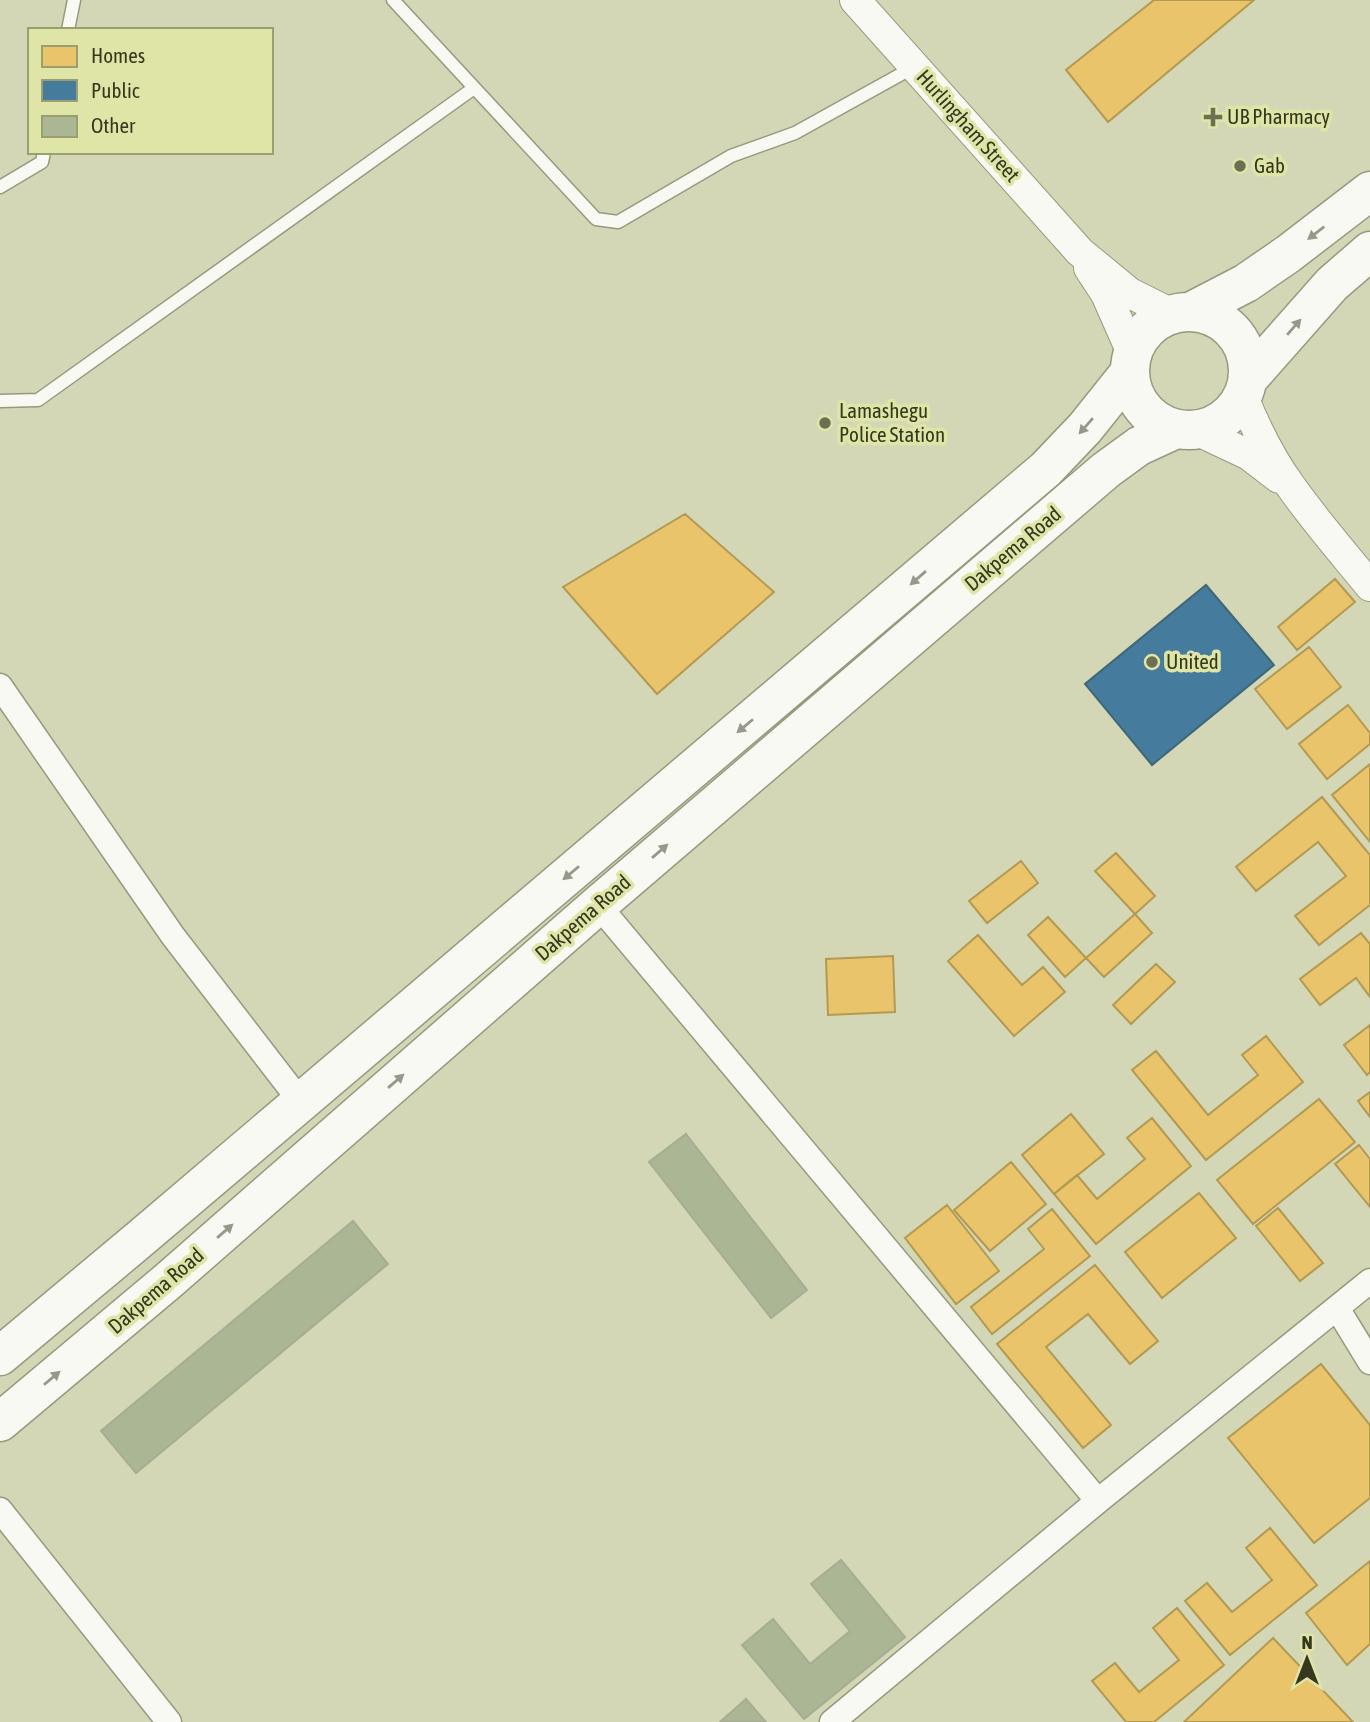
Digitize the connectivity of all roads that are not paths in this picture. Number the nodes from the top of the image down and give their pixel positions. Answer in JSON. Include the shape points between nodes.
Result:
{"nodes":[{"id":1,"x":74,"y":0,"type":"edge"},
{"id":2,"x":393,"y":0,"type":"edge"},
{"id":3,"x":855,"y":0,"type":"edge"},
{"id":4,"x":68,"y":28,"type":"edge"},
{"id":5,"x":915,"y":67,"type":"junction"},
{"id":6,"x":474,"y":88,"type":"junction"},
{"id":7,"x":44,"y":154,"type":"edge"},
{"id":8,"x":0,"y":187,"type":"edge"},
{"id":9,"x":1370,"y":191,"type":"edge"},
{"id":10,"x":1370,"y":251,"type":"edge"},
{"id":11,"x":1080,"y":253,"type":"junction"},
{"id":12,"x":1182,"y":312,"type":"junction"},
{"id":13,"x":1131,"y":363,"type":"junction"},
{"id":14,"x":1246,"y":388,"type":"junction"},
{"id":15,"x":0,"y":401,"type":"edge"},
{"id":16,"x":1186,"y":429,"type":"junction"},
{"id":17,"x":1290,"y":487,"type":"junction"},
{"id":18,"x":1370,"y":585,"type":"edge"},
{"id":19,"x":0,"y":686,"type":"edge"},
{"id":20,"x":598,"y":905,"type":"junction"},
{"id":21,"x":301,"y":1102,"type":"junction"},
{"id":22,"x":1370,"y":1280,"type":"edge"},
{"id":23,"x":1337,"y":1308,"type":"junction"},
{"id":24,"x":0,"y":1356,"type":"edge"},
{"id":25,"x":1370,"y":1362,"type":"edge"},
{"id":26,"x":0,"y":1422,"type":"edge"},
{"id":27,"x":1098,"y":1501,"type":"junction"},
{"id":28,"x":0,"y":1510,"type":"edge"},
{"id":29,"x":169,"y":1722,"type":"edge"},
{"id":30,"x":832,"y":1722,"type":"edge"}],
"edges":[{"from":1,"to":4,"type":"lane"},
{"from":2,"to":6,"type":"lane"},
{"from":3,"to":5,"type":"street","name":"Hurlingham Street"},
{"from":5,"to":6,"type":"lane","via":[[795,133],[731,156],[618,222],[596,219]]},
{"from":5,"to":11,"type":"street","name":"Hurlingham Street"},
{"from":6,"to":15,"type":"lane","via":[[38,400]]},
{"from":7,"to":8,"type":"lane","via":[[42,162]]},
{"from":9,"to":12,"type":"highway","one_way":true,"via":[[1246,283]]},
{"from":14,"to":10,"type":"highway","one_way":true,"via":[[1332,285]]},
{"from":11,"to":12,"type":"street","name":"Hurlingham Street","via":[[1130,293]]},
{"from":11,"to":13,"type":"street","name":"Hurlingham Street","via":[[1106,295]]},
{"from":12,"to":13,"type":"highway","via":[[1154,322],[1140,335]]},
{"from":12,"to":14,"type":"highway","via":[[1211,315],[1241,340],[1248,359]]},
{"from":13,"to":16,"type":"highway","via":[[1133,392],[1143,409],[1158,421]]},
{"from":13,"to":21,"type":"highway","name":"Dakpema Road","one_way":true,"via":[[1085,428],[1046,469]]},
{"from":14,"to":16,"type":"highway","via":[[1231,413],[1215,424]]},
{"from":14,"to":17,"type":"street","via":[[1262,438]]},
{"from":16,"to":17,"type":"street","via":[[1249,455]]},
{"from":20,"to":16,"type":"highway","name":"Dakpema Road","one_way":true,"via":[[1106,470],[1139,446]]},
{"from":17,"to":18,"type":"street"},
{"from":19,"to":21,"type":"street","via":[[173,936]]},
{"from":26,"to":20,"type":"highway","name":"Dakpema Road","one_way":true},
{"from":20,"to":27,"type":"street"},
{"from":21,"to":24,"type":"highway","name":"Dakpema Road"},
{"from":22,"to":23,"type":"street"},
{"from":23,"to":25,"type":"street"},
{"from":23,"to":27,"type":"street"},
{"from":27,"to":30,"type":"street"},
{"from":28,"to":29,"type":"street"}]}
